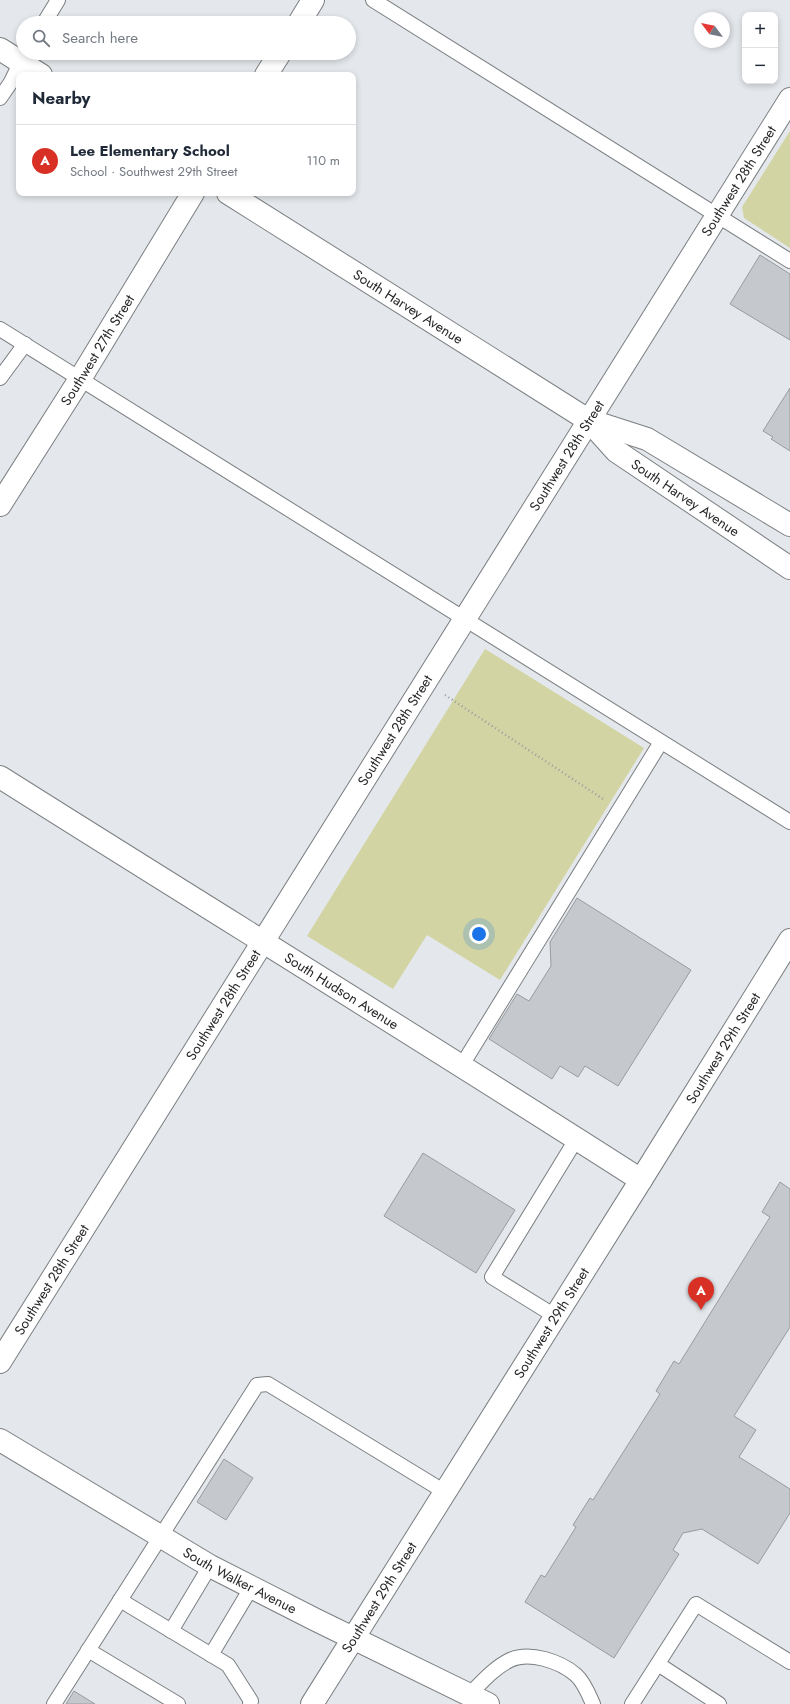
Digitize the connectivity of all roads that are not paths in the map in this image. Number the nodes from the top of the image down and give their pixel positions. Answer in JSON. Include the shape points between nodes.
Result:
{"nodes":[{"id":1,"x":58,"y":0,"type":"edge"},
{"id":2,"x":313,"y":0,"type":"edge"},
{"id":3,"x":374,"y":0,"type":"edge"},
{"id":4,"x":48,"y":16,"type":"edge"},
{"id":5,"x":303,"y":16,"type":"edge"},
{"id":6,"x":0,"y":49,"type":"edge"},
{"id":7,"x":16,"y":55,"type":"edge"},
{"id":8,"x":22,"y":60,"type":"edge"},
{"id":9,"x":26,"y":60,"type":"edge"},
{"id":10,"x":276,"y":60,"type":"edge"},
{"id":11,"x":38,"y":72,"type":"edge"},
{"id":12,"x":268,"y":72,"type":"edge"},
{"id":13,"x":0,"y":98,"type":"edge"},
{"id":14,"x":790,"y":99,"type":"edge"},
{"id":15,"x":191,"y":196,"type":"edge"},
{"id":16,"x":233,"y":196,"type":"edge"},
{"id":17,"x":717,"y":215,"type":"junction"},
{"id":18,"x":790,"y":260,"type":"edge"},
{"id":19,"x":0,"y":329,"type":"edge"},
{"id":20,"x":25,"y":344,"type":"junction"},
{"id":21,"x":0,"y":378,"type":"edge"},
{"id":22,"x":80,"y":378,"type":"junction"},
{"id":23,"x":588,"y":420,"type":"junction"},
{"id":24,"x":3,"y":493,"type":"edge"},
{"id":25,"x":790,"y":525,"type":"edge"},
{"id":26,"x":790,"y":568,"type":"edge"},
{"id":27,"x":464,"y":618,"type":"junction"},
{"id":28,"x":661,"y":742,"type":"junction"},
{"id":29,"x":0,"y":777,"type":"edge"},
{"id":30,"x":790,"y":822,"type":"edge"},
{"id":31,"x":790,"y":940,"type":"edge"},
{"id":32,"x":263,"y":943,"type":"junction"},
{"id":33,"x":462,"y":1065,"type":"junction"},
{"id":34,"x":577,"y":1138,"type":"junction"},
{"id":35,"x":642,"y":1180,"type":"junction"},
{"id":36,"x":555,"y":1316,"type":"junction"},
{"id":37,"x":2,"y":1353,"type":"edge"},
{"id":38,"x":0,"y":1440,"type":"edge"},
{"id":39,"x":445,"y":1492,"type":"junction"},
{"id":40,"x":160,"y":1537,"type":"junction"},
{"id":41,"x":210,"y":1566,"type":"junction"},
{"id":42,"x":251,"y":1588,"type":"junction"},
{"id":43,"x":120,"y":1600,"type":"junction"},
{"id":44,"x":171,"y":1631,"type":"junction"},
{"id":45,"x":353,"y":1638,"type":"junction"},
{"id":46,"x":88,"y":1650,"type":"junction"},
{"id":47,"x":211,"y":1655,"type":"junction"},
{"id":48,"x":790,"y":1662,"type":"edge"},
{"id":49,"x":658,"y":1664,"type":"junction"},
{"id":50,"x":479,"y":1699,"type":"edge"},
{"id":51,"x":54,"y":1704,"type":"edge"},
{"id":52,"x":178,"y":1704,"type":"edge"},
{"id":53,"x":250,"y":1704,"type":"edge"},
{"id":54,"x":312,"y":1704,"type":"edge"},
{"id":55,"x":593,"y":1704,"type":"edge"},
{"id":56,"x":632,"y":1704,"type":"edge"},
{"id":57,"x":719,"y":1704,"type":"edge"}],
"edges":[{"from":1,"to":4,"type":"lane"},
{"from":2,"to":5,"type":"street"},
{"from":3,"to":17,"type":"lane"},
{"from":6,"to":7,"type":"street"},
{"from":8,"to":13,"type":"lane"},
{"from":9,"to":11,"type":"street"},
{"from":10,"to":12,"type":"street"},
{"from":14,"to":17,"type":"street","name":"Southwest 28th Street"},
{"from":15,"to":22,"type":"street","name":"Southwest 27th Street"},
{"from":16,"to":23,"type":"street","name":"South Harvey Avenue"},
{"from":17,"to":18,"type":"lane"},
{"from":17,"to":23,"type":"street","name":"Southwest 28th Street"},
{"from":19,"to":20,"type":"lane"},
{"from":20,"to":21,"type":"lane"},
{"from":20,"to":22,"type":"lane"},
{"from":22,"to":24,"type":"street","name":"Southwest 27th Street"},
{"from":22,"to":27,"type":"lane"},
{"from":23,"to":25,"type":"street","name":"South Harvey Avenue","via":[[647,439]]},
{"from":23,"to":26,"type":"street","name":"South Harvey Avenue","via":[[616,451]]},
{"from":23,"to":27,"type":"street","name":"Southwest 28th Street"},
{"from":27,"to":28,"type":"lane"},
{"from":27,"to":32,"type":"street","name":"Southwest 28th Street"},
{"from":28,"to":30,"type":"lane"},
{"from":28,"to":33,"type":"lane"},
{"from":29,"to":32,"type":"street","name":"South Hudson Avenue"},
{"from":31,"to":35,"type":"street","name":"Southwest 29th Street"},
{"from":32,"to":33,"type":"street","name":"South Hudson Avenue"},
{"from":32,"to":37,"type":"street","name":"Southwest 28th Street"},
{"from":33,"to":34,"type":"street","name":"South Hudson Avenue"},
{"from":34,"to":35,"type":"street","name":"South Hudson Avenue"},
{"from":34,"to":36,"type":"lane","via":[[492,1277]]},
{"from":35,"to":36,"type":"street","name":"Southwest 29th Street"},
{"from":36,"to":39,"type":"street","name":"Southwest 29th Street"},
{"from":38,"to":40,"type":"street","name":"South Walker Avenue"},
{"from":39,"to":40,"type":"lane","via":[[268,1384],[257,1385]]},
{"from":39,"to":45,"type":"street","name":"Southwest 29th Street"},
{"from":40,"to":41,"type":"street","name":"South Walker Avenue"},
{"from":40,"to":43,"type":"lane"},
{"from":41,"to":42,"type":"street","name":"South Walker Avenue"},
{"from":41,"to":44,"type":"lane"},
{"from":42,"to":45,"type":"street","name":"South Walker Avenue"},
{"from":42,"to":47,"type":"lane"},
{"from":43,"to":44,"type":"lane"},
{"from":43,"to":46,"type":"lane"},
{"from":44,"to":47,"type":"lane"},
{"from":45,"to":50,"type":"street","name":"South Walker Avenue"},
{"from":45,"to":54,"type":"street","name":"Southwest 29th Street"},
{"from":46,"to":51,"type":"lane"},
{"from":46,"to":52,"type":"lane"},
{"from":47,"to":53,"type":"lane","via":[[228,1665]]},
{"from":48,"to":49,"type":"lane","via":[[696,1604]]},
{"from":49,"to":56,"type":"lane"},
{"from":49,"to":57,"type":"lane"},
{"from":50,"to":55,"type":"lane","via":[[500,1666],[511,1660],[530,1656],[551,1661],[576,1675]]}]}
